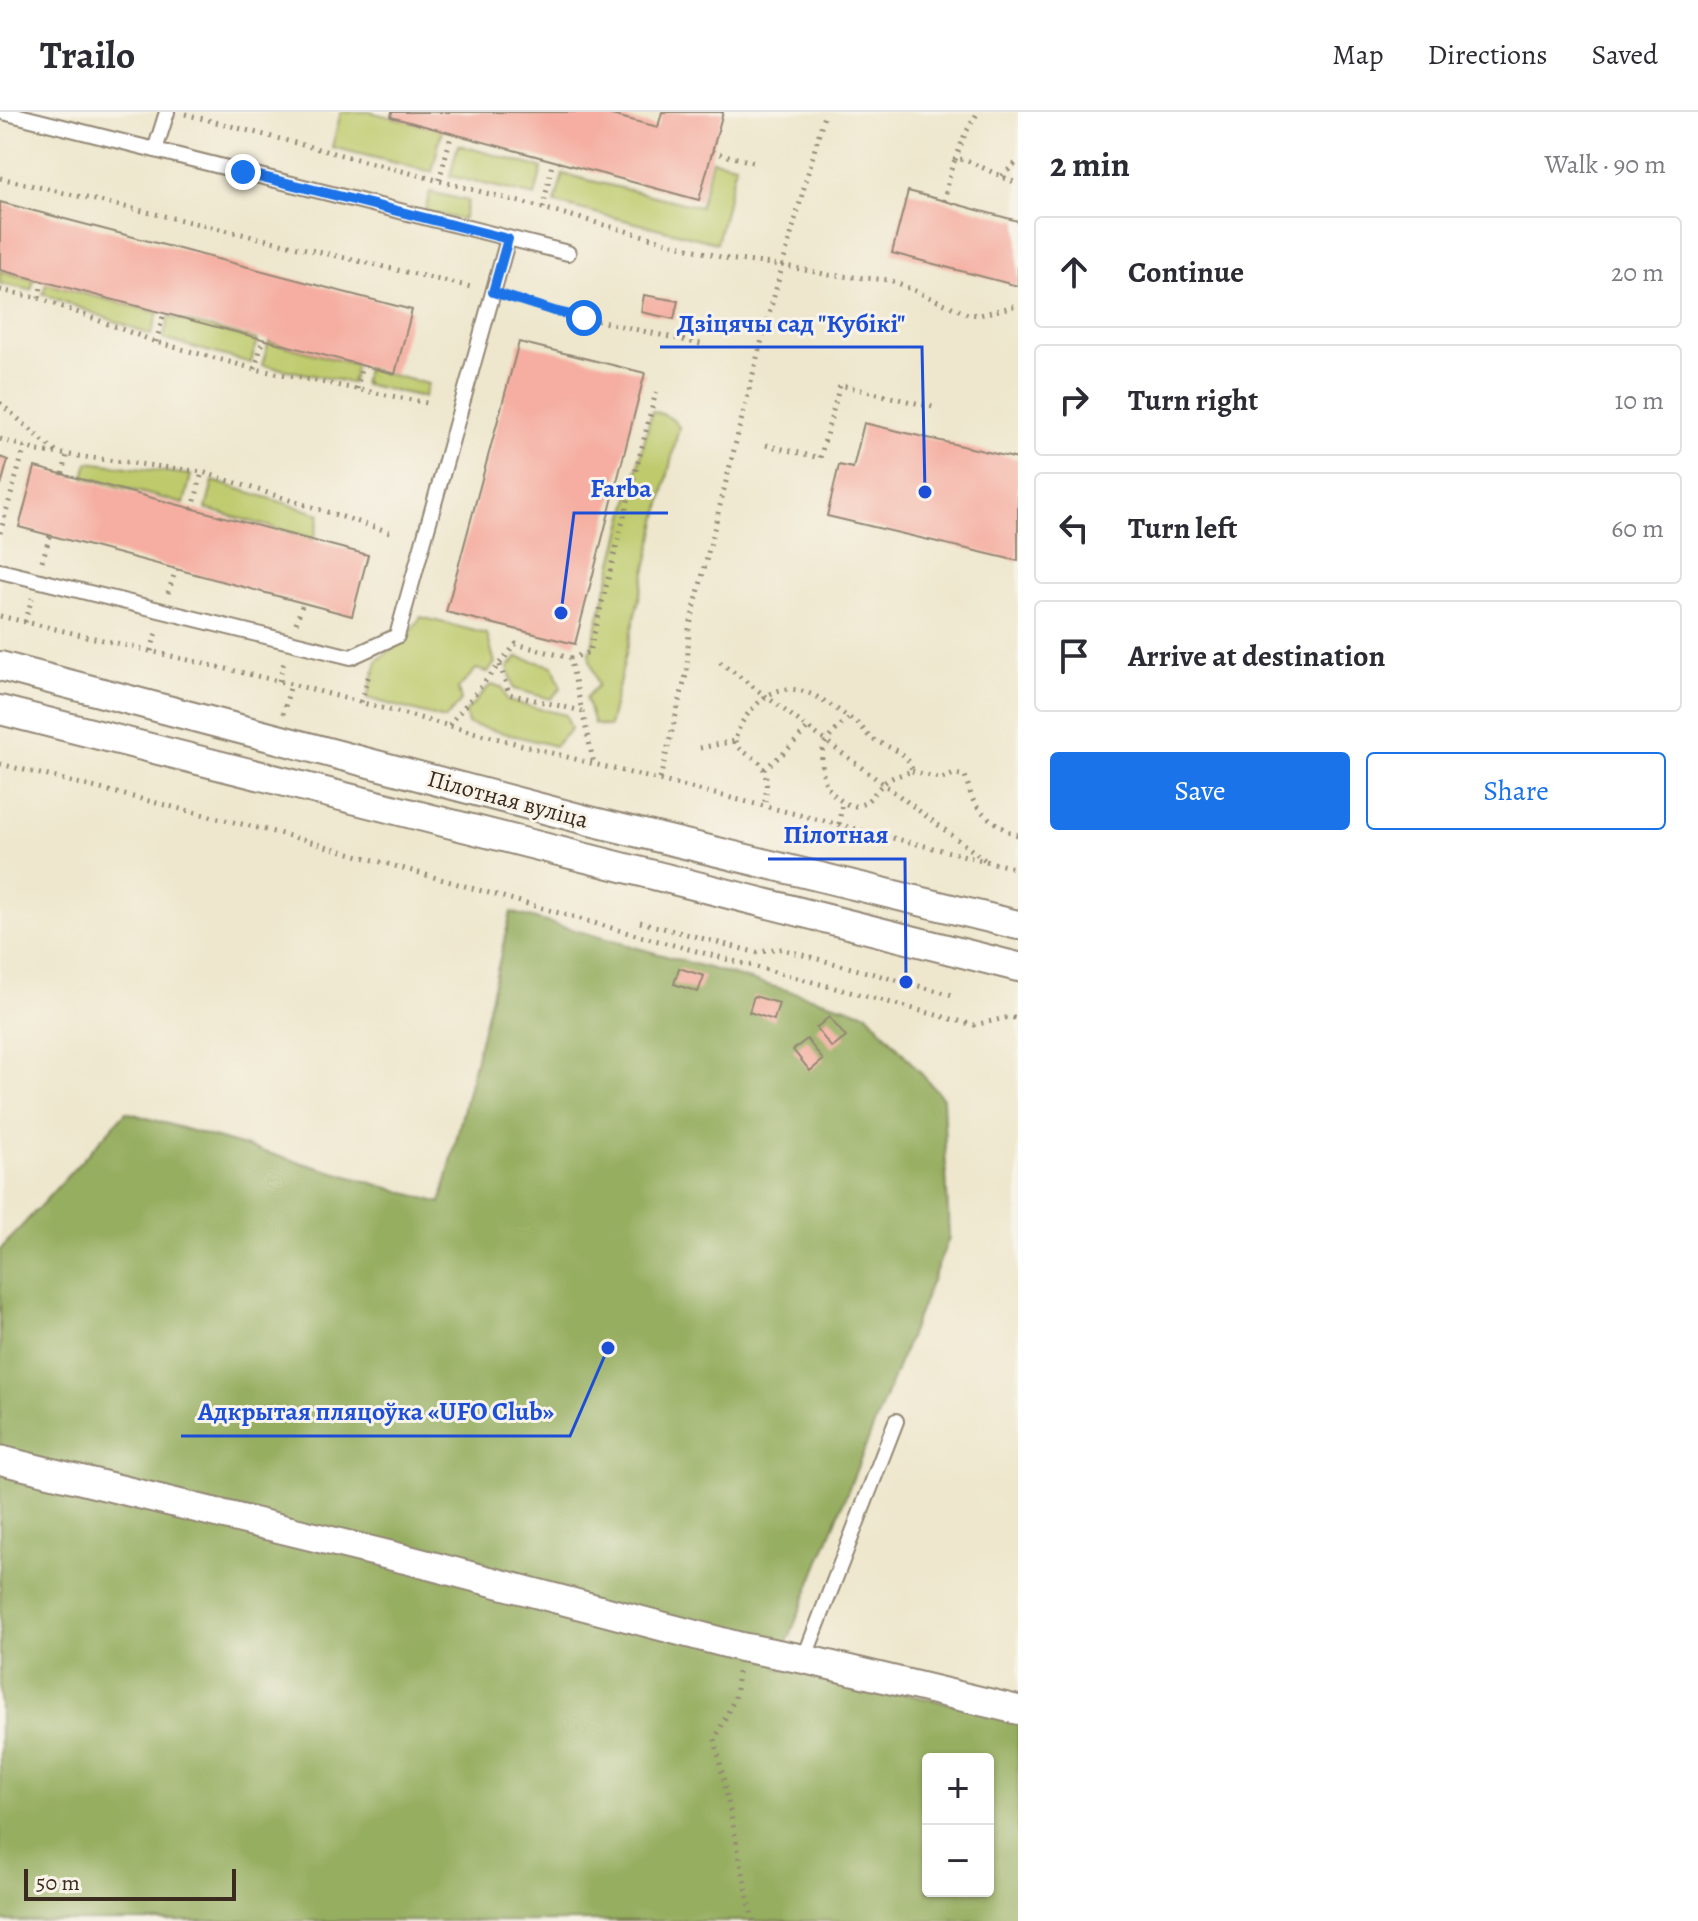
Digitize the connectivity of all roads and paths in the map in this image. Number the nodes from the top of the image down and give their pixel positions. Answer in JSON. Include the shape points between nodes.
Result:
{"nodes":[{"id":1,"x":3,"y":112,"type":"edge"},
{"id":2,"x":167,"y":112,"type":"edge"},
{"id":3,"x":176,"y":112,"type":"edge"},
{"id":4,"x":825,"y":112,"type":"edge"},
{"id":5,"x":978,"y":112,"type":"edge"},
{"id":6,"x":452,"y":133,"type":"dead end"},
{"id":7,"x":155,"y":150,"type":"junction"},
{"id":8,"x":712,"y":152,"type":"dead end"},
{"id":9,"x":553,"y":160,"type":"dead end"},
{"id":10,"x":955,"y":160,"type":"junction"},
{"id":11,"x":1018,"y":161,"type":"edge"},
{"id":12,"x":753,"y":162,"type":"dead end"},
{"id":13,"x":1002,"y":176,"type":"junction"},
{"id":14,"x":0,"y":178,"type":"edge"},
{"id":15,"x":439,"y":180,"type":"junction"},
{"id":16,"x":1018,"y":184,"type":"edge"},
{"id":17,"x":944,"y":201,"type":"dead end"},
{"id":18,"x":543,"y":208,"type":"junction"},
{"id":19,"x":508,"y":239,"type":"junction"},
{"id":20,"x":568,"y":253,"type":"dead end"},
{"id":21,"x":781,"y":265,"type":"junction"},
{"id":22,"x":42,"y":281,"type":"dead end"},
{"id":23,"x":0,"y":290,"type":"edge"},
{"id":24,"x":493,"y":292,"type":"junction"},
{"id":25,"x":39,"y":298,"type":"junction"},
{"id":26,"x":1018,"y":305,"type":"edge"},
{"id":27,"x":164,"y":313,"type":"dead end"},
{"id":28,"x":263,"y":339,"type":"dead end"},
{"id":29,"x":156,"y":342,"type":"junction"},
{"id":30,"x":705,"y":345,"type":"dead end"},
{"id":31,"x":362,"y":365,"type":"dead end"},
{"id":32,"x":255,"y":369,"type":"junction"},
{"id":33,"x":357,"y":389,"type":"junction"},
{"id":34,"x":656,"y":392,"type":"dead end"},
{"id":35,"x":0,"y":403,"type":"edge"},
{"id":36,"x":427,"y":403,"type":"dead end"},
{"id":37,"x":937,"y":408,"type":"dead end"},
{"id":38,"x":0,"y":439,"type":"edge"},
{"id":39,"x":766,"y":445,"type":"dead end"},
{"id":40,"x":25,"y":446,"type":"junction"},
{"id":41,"x":59,"y":454,"type":"junction"},
{"id":42,"x":67,"y":455,"type":"junction"},
{"id":43,"x":202,"y":472,"type":"junction"},
{"id":44,"x":63,"y":474,"type":"dead end"},
{"id":45,"x":193,"y":509,"type":"dead end"},
{"id":46,"x":0,"y":533,"type":"edge"},
{"id":47,"x":393,"y":533,"type":"dead end"},
{"id":48,"x":0,"y":571,"type":"edge"},
{"id":49,"x":0,"y":616,"type":"edge"},
{"id":50,"x":570,"y":658,"type":"junction"},
{"id":51,"x":720,"y":662,"type":"dead end"},
{"id":52,"x":499,"y":664,"type":"junction"},
{"id":53,"x":0,"y":666,"type":"edge"},
{"id":54,"x":765,"y":696,"type":"junction"},
{"id":55,"x":0,"y":710,"type":"edge"},
{"id":56,"x":582,"y":711,"type":"junction"},
{"id":57,"x":849,"y":718,"type":"junction"},
{"id":58,"x":449,"y":725,"type":"junction"},
{"id":59,"x":808,"y":728,"type":"junction"},
{"id":60,"x":735,"y":741,"type":"junction"},
{"id":61,"x":826,"y":741,"type":"junction"},
{"id":62,"x":700,"y":748,"type":"dead end"},
{"id":63,"x":0,"y":764,"type":"edge"},
{"id":64,"x":594,"y":764,"type":"junction"},
{"id":65,"x":764,"y":769,"type":"junction"},
{"id":66,"x":912,"y":771,"type":"junction"},
{"id":67,"x":660,"y":779,"type":"junction"},
{"id":68,"x":883,"y":784,"type":"junction"},
{"id":69,"x":842,"y":802,"type":"junction"},
{"id":70,"x":764,"y":805,"type":"junction"},
{"id":71,"x":590,"y":821,"type":"junction"},
{"id":72,"x":839,"y":824,"type":"junction"},
{"id":73,"x":1018,"y":835,"type":"edge"},
{"id":74,"x":581,"y":857,"type":"junction"},
{"id":75,"x":987,"y":861,"type":"junction"},
{"id":76,"x":1018,"y":869,"type":"edge"},
{"id":77,"x":640,"y":922,"type":"dead end"},
{"id":78,"x":1018,"y":925,"type":"edge"},
{"id":79,"x":1018,"y":967,"type":"edge"},
{"id":80,"x":952,"y":995,"type":"dead end"},
{"id":81,"x":1018,"y":1019,"type":"edge"},
{"id":82,"x":896,"y":1421,"type":"dead end"},
{"id":83,"x":0,"y":1460,"type":"edge"},
{"id":84,"x":741,"y":1647,"type":"junction"},
{"id":85,"x":804,"y":1659,"type":"junction"},
{"id":86,"x":1018,"y":1710,"type":"edge"},
{"id":87,"x":753,"y":1921,"type":"edge"}],
"edges":[{"from":1,"to":7,"type":"lane"},
{"from":2,"to":7,"type":"lane"},
{"from":3,"to":15,"type":"path"},
{"from":4,"to":21,"type":"path"},
{"from":5,"to":10,"type":"path"},
{"from":6,"to":15,"type":"path"},
{"from":7,"to":19,"type":"lane"},
{"from":8,"to":12,"type":"path"},
{"from":9,"to":18,"type":"path"},
{"from":10,"to":13,"type":"path"},
{"from":10,"to":17,"type":"path"},
{"from":11,"to":13,"type":"path"},
{"from":13,"to":16,"type":"path"},
{"from":14,"to":24,"type":"path"},
{"from":15,"to":18,"type":"path"},
{"from":18,"to":21,"type":"path","via":[[728,259]]},
{"from":19,"to":20,"type":"lane"},
{"from":19,"to":24,"type":"lane"},
{"from":21,"to":26,"type":"path","via":[[890,280],[968,314]]},
{"from":21,"to":67,"type":"path","via":[[689,629],[687,671]]},
{"from":22,"to":25,"type":"path"},
{"from":23,"to":25,"type":"path"},
{"from":24,"to":30,"type":"path"},
{"from":24,"to":48,"type":"lane","via":[[397,636],[351,657]]},
{"from":25,"to":29,"type":"path"},
{"from":27,"to":29,"type":"path"},
{"from":28,"to":32,"type":"path"},
{"from":29,"to":32,"type":"path"},
{"from":31,"to":33,"type":"path"},
{"from":32,"to":33,"type":"path"},
{"from":33,"to":36,"type":"path"},
{"from":34,"to":50,"type":"path","via":[[589,653]]},
{"from":35,"to":41,"type":"path"},
{"from":37,"to":39,"type":"path","via":[[840,385],[820,458]]},
{"from":38,"to":40,"type":"path"},
{"from":40,"to":41,"type":"path"},
{"from":40,"to":46,"type":"path"},
{"from":41,"to":42,"type":"path"},
{"from":42,"to":43,"type":"path"},
{"from":42,"to":44,"type":"path"},
{"from":43,"to":45,"type":"path"},
{"from":43,"to":47,"type":"path"},
{"from":49,"to":58,"type":"path"},
{"from":50,"to":52,"type":"path","via":[[516,644]]},
{"from":50,"to":56,"type":"path"},
{"from":51,"to":54,"type":"path"},
{"from":52,"to":56,"type":"path","via":[[509,694]]},
{"from":52,"to":58,"type":"path"},
{"from":53,"to":71,"type":"street","name":"Пілотная вуліца"},
{"from":54,"to":57,"type":"path","via":[[788,689],[811,692]]},
{"from":54,"to":59,"type":"path"},
{"from":54,"to":60,"type":"path","via":[[742,720]]},
{"from":55,"to":74,"type":"street","name":"Пілотная вуліца"},
{"from":56,"to":64,"type":"path"},
{"from":57,"to":61,"type":"path"},
{"from":57,"to":66,"type":"path","via":[[873,740],[907,758]]},
{"from":58,"to":64,"type":"path"},
{"from":59,"to":61,"type":"path"},
{"from":59,"to":65,"type":"path"},
{"from":60,"to":62,"type":"path"},
{"from":60,"to":65,"type":"path"},
{"from":61,"to":68,"type":"path"},
{"from":61,"to":69,"type":"path","via":[[825,783]]},
{"from":63,"to":81,"type":"path","via":[[290,836],[974,1025]]},
{"from":64,"to":67,"type":"path"},
{"from":65,"to":70,"type":"path"},
{"from":66,"to":68,"type":"path"},
{"from":66,"to":73,"type":"path","via":[[942,779],[965,776],[980,810]]},
{"from":67,"to":70,"type":"path"},
{"from":68,"to":69,"type":"path","via":[[867,802]]},
{"from":68,"to":75,"type":"path"},
{"from":69,"to":72,"type":"path"},
{"from":70,"to":72,"type":"path"},
{"from":71,"to":74,"type":"street"},
{"from":71,"to":78,"type":"street","name":"Пілотная вуліца"},
{"from":72,"to":75,"type":"path"},
{"from":74,"to":79,"type":"street","name":"Пілотная вуліца"},
{"from":75,"to":76,"type":"path"},
{"from":77,"to":80,"type":"path","via":[[758,953],[777,948]]},
{"from":82,"to":85,"type":"lane"},
{"from":83,"to":84,"type":"street"},
{"from":84,"to":85,"type":"street"},
{"from":84,"to":87,"type":"path","via":[[735,1698],[715,1739]]},
{"from":85,"to":86,"type":"street"}]}
